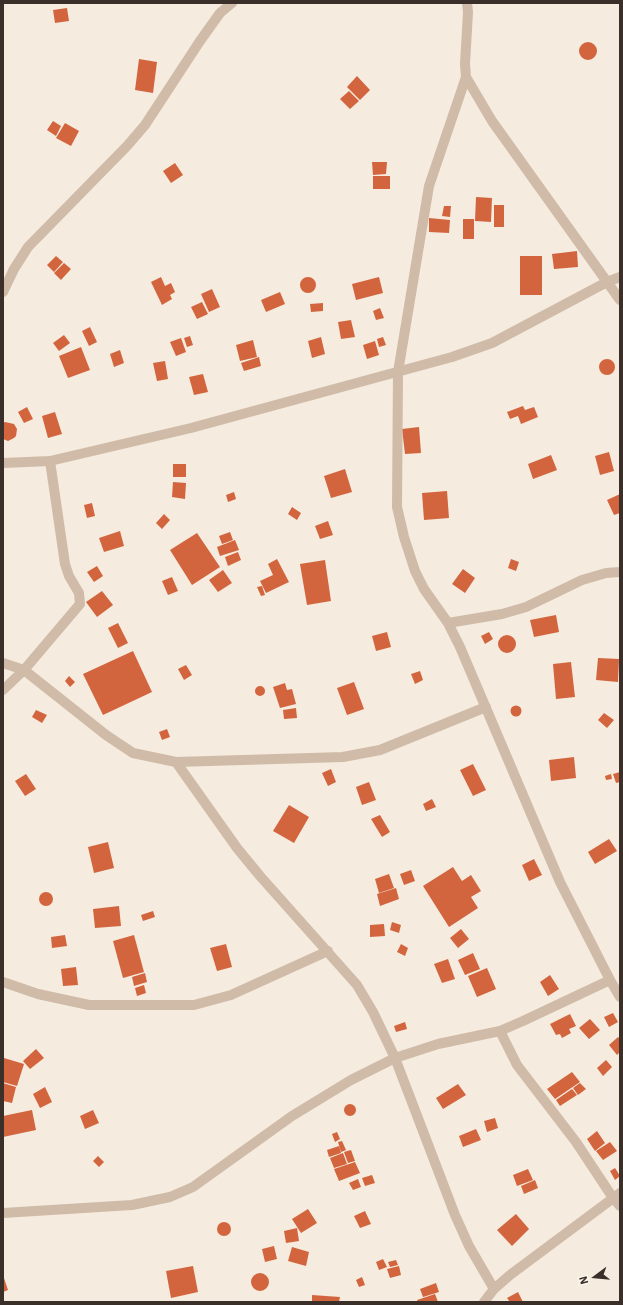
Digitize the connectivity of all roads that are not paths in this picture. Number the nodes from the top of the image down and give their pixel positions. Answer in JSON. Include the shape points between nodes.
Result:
{"nodes":[{"id":1,"x":232,"y":3,"type":"edge"},
{"id":2,"x":468,"y":3,"type":"edge"},
{"id":3,"x":466,"y":77,"type":"junction"},
{"id":4,"x":620,"y":277,"type":"edge"},
{"id":5,"x":607,"y":282,"type":"junction"},
{"id":6,"x":3,"y":292,"type":"edge"},
{"id":7,"x":620,"y":300,"type":"edge"},
{"id":8,"x":398,"y":372,"type":"junction"},
{"id":9,"x":50,"y":461,"type":"junction"},
{"id":10,"x":3,"y":463,"type":"edge"},
{"id":11,"x":620,"y":572,"type":"edge"},
{"id":12,"x":448,"y":623,"type":"junction"},
{"id":13,"x":3,"y":663,"type":"edge"},
{"id":14,"x":24,"y":670,"type":"junction"},
{"id":15,"x":3,"y":690,"type":"edge"},
{"id":16,"x":486,"y":707,"type":"junction"},
{"id":17,"x":176,"y":762,"type":"junction"},
{"id":18,"x":328,"y":951,"type":"junction"},
{"id":19,"x":610,"y":980,"type":"junction"},
{"id":20,"x":3,"y":982,"type":"edge"},
{"id":21,"x":620,"y":997,"type":"edge"},
{"id":22,"x":500,"y":1030,"type":"junction"},
{"id":23,"x":395,"y":1058,"type":"junction"},
{"id":24,"x":618,"y":1199,"type":"edge"},
{"id":25,"x":3,"y":1213,"type":"edge"},
{"id":26,"x":494,"y":1289,"type":"junction"},
{"id":27,"x":484,"y":1302,"type":"edge"}],
"edges":[{"from":1,"to":6,"type":"street","via":[[212,24],[145,125],[28,247]]},
{"from":2,"to":3,"type":"street","via":[[464,64]]},
{"from":3,"to":5,"type":"street","via":[[492,121]]},
{"from":3,"to":8,"type":"street","via":[[429,186]]},
{"from":4,"to":5,"type":"street"},
{"from":5,"to":7,"type":"street"},
{"from":5,"to":8,"type":"street","via":[[492,343]]},
{"from":8,"to":9,"type":"street","via":[[191,428]]},
{"from":8,"to":12,"type":"street","via":[[398,507],[404,537],[416,571],[424,589]]},
{"from":9,"to":10,"type":"street"},
{"from":9,"to":14,"type":"street","via":[[65,564],[79,594],[80,604]]},
{"from":11,"to":12,"type":"street","via":[[582,580],[526,607],[502,614]]},
{"from":12,"to":16,"type":"street"},
{"from":13,"to":14,"type":"street"},
{"from":14,"to":15,"type":"street"},
{"from":14,"to":17,"type":"street","via":[[106,735],[133,753]]},
{"from":16,"to":17,"type":"street","via":[[380,750],[343,757]]},
{"from":16,"to":19,"type":"street","via":[[560,882]]},
{"from":17,"to":18,"type":"street","via":[[260,876]]},
{"from":18,"to":20,"type":"street","via":[[231,995],[194,1005],[89,1005],[38,994]]},
{"from":18,"to":23,"type":"street","via":[[358,985]]},
{"from":19,"to":21,"type":"street"},
{"from":19,"to":22,"type":"street","via":[[523,1022]]},
{"from":22,"to":23,"type":"street","via":[[438,1044]]},
{"from":22,"to":24,"type":"street","via":[[517,1065]]},
{"from":23,"to":25,"type":"street","via":[[351,1080],[292,1116],[193,1187],[132,1206]]},
{"from":23,"to":26,"type":"street","via":[[458,1221]]},
{"from":24,"to":26,"type":"street"},
{"from":26,"to":27,"type":"street"}]}
